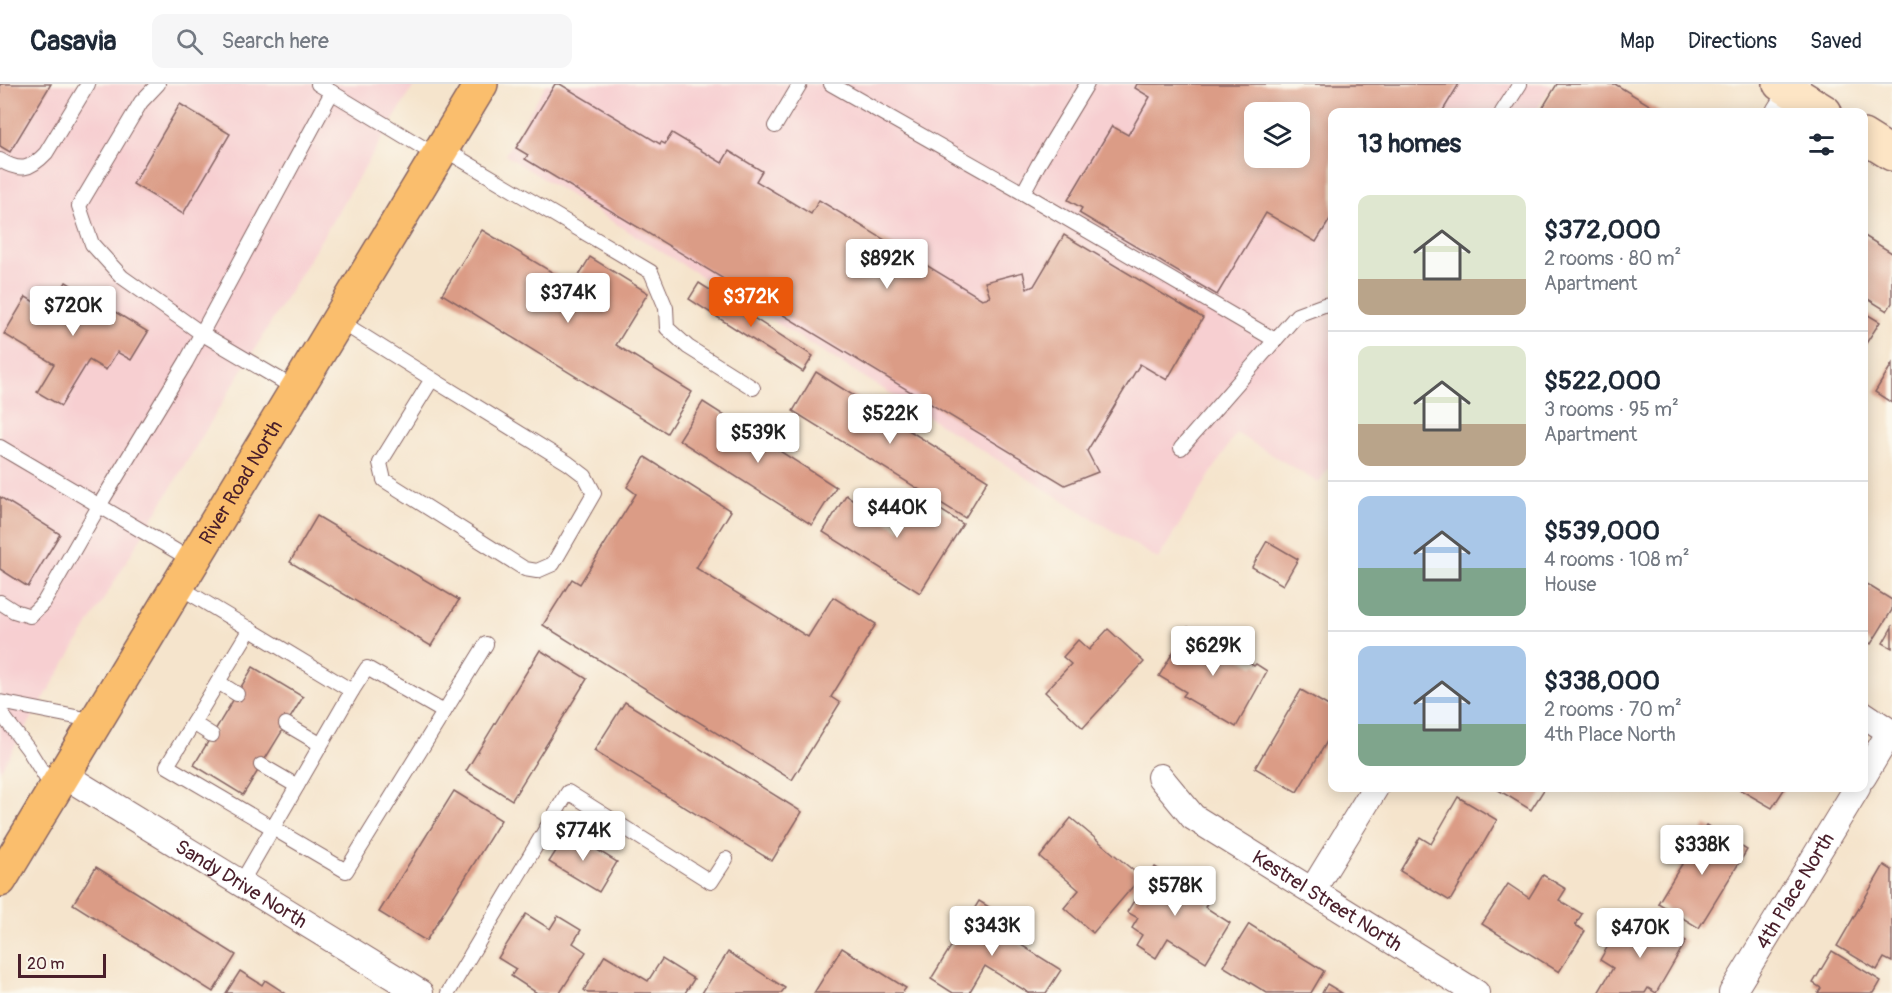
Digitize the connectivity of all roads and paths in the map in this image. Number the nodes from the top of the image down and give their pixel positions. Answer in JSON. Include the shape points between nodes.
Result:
{"nodes":[{"id":1,"x":88,"y":84,"type":"edge"},
{"id":2,"x":158,"y":84,"type":"edge"},
{"id":3,"x":318,"y":84,"type":"edge"},
{"id":4,"x":481,"y":84,"type":"edge"},
{"id":5,"x":800,"y":84,"type":"edge"},
{"id":6,"x":831,"y":84,"type":"edge"},
{"id":7,"x":1087,"y":84,"type":"edge"},
{"id":8,"x":1520,"y":84,"type":"edge"},
{"id":9,"x":332,"y":92,"type":"junction"},
{"id":10,"x":1787,"y":93,"type":"edge"},
{"id":11,"x":1505,"y":108,"type":"edge"},
{"id":12,"x":1817,"y":108,"type":"edge"},
{"id":13,"x":775,"y":126,"type":"dead end"},
{"id":14,"x":1868,"y":139,"type":"edge"},
{"id":15,"x":440,"y":152,"type":"junction"},
{"id":16,"x":1892,"y":154,"type":"edge"},
{"id":17,"x":0,"y":160,"type":"edge"},
{"id":18,"x":1023,"y":193,"type":"junction"},
{"id":19,"x":1328,"y":304,"type":"edge"},
{"id":20,"x":338,"y":320,"type":"junction"},
{"id":21,"x":201,"y":333,"type":"junction"},
{"id":22,"x":1275,"y":340,"type":"junction"},
{"id":23,"x":432,"y":379,"type":"junction"},
{"id":24,"x":753,"y":388,"type":"dead end"},
{"id":25,"x":296,"y":389,"type":"junction"},
{"id":26,"x":0,"y":447,"type":"edge"},
{"id":27,"x":1181,"y":448,"type":"dead end"},
{"id":28,"x":99,"y":506,"type":"junction"},
{"id":29,"x":185,"y":574,"type":"junction"},
{"id":30,"x":0,"y":602,"type":"edge"},
{"id":31,"x":250,"y":629,"type":"junction"},
{"id":32,"x":486,"y":644,"type":"dead end"},
{"id":33,"x":218,"y":682,"type":"junction"},
{"id":34,"x":352,"y":691,"type":"junction"},
{"id":35,"x":237,"y":694,"type":"dead end"},
{"id":36,"x":0,"y":702,"type":"edge"},
{"id":37,"x":0,"y":712,"type":"edge"},
{"id":38,"x":444,"y":712,"type":"junction"},
{"id":39,"x":1868,"y":717,"type":"edge"},
{"id":40,"x":96,"y":721,"type":"junction"},
{"id":41,"x":193,"y":723,"type":"junction"},
{"id":42,"x":286,"y":724,"type":"dead end"},
{"id":43,"x":212,"y":735,"type":"dead end"},
{"id":44,"x":320,"y":744,"type":"junction"},
{"id":45,"x":261,"y":765,"type":"dead end"},
{"id":46,"x":1868,"y":769,"type":"edge"},
{"id":47,"x":1160,"y":777,"type":"dead end"},
{"id":48,"x":59,"y":783,"type":"junction"},
{"id":49,"x":297,"y":786,"type":"junction"},
{"id":50,"x":1373,"y":792,"type":"edge"},
{"id":51,"x":1855,"y":792,"type":"edge"},
{"id":52,"x":272,"y":830,"type":"junction"},
{"id":53,"x":726,"y":859,"type":"dead end"},
{"id":54,"x":0,"y":880,"type":"edge"},
{"id":55,"x":241,"y":883,"type":"junction"},
{"id":56,"x":1312,"y":891,"type":"junction"},
{"id":57,"x":420,"y":993,"type":"edge"},
{"id":58,"x":447,"y":993,"type":"edge"},
{"id":59,"x":1476,"y":993,"type":"edge"},
{"id":60,"x":1732,"y":993,"type":"edge"}],
"edges":[{"from":1,"to":17,"type":"lane","via":[[39,161],[19,168]]},
{"from":2,"to":21,"type":"lane","via":[[141,102],[79,206],[92,244],[122,277]]},
{"from":3,"to":9,"type":"lane"},
{"from":4,"to":15,"type":"main road","name":"River Road North"},
{"from":5,"to":13,"type":"lane"},
{"from":6,"to":18,"type":"lane"},
{"from":7,"to":18,"type":"lane"},
{"from":8,"to":11,"type":"lane"},
{"from":9,"to":15,"type":"lane"},
{"from":9,"to":21,"type":"lane"},
{"from":10,"to":12,"type":"street"},
{"from":14,"to":16,"type":"street"},
{"from":15,"to":20,"type":"main road","name":"River Road North"},
{"from":15,"to":24,"type":"lane","via":[[651,272],[666,308],[667,328],[687,347]]},
{"from":18,"to":22,"type":"lane"},
{"from":19,"to":22,"type":"lane","via":[[1297,315]]},
{"from":20,"to":23,"type":"lane"},
{"from":20,"to":25,"type":"main road","name":"River Road North"},
{"from":21,"to":25,"type":"lane"},
{"from":21,"to":28,"type":"lane"},
{"from":22,"to":27,"type":"lane"},
{"from":23,"to":23,"type":"lane","via":[[380,463],[384,480],[525,568],[537,571],[554,564],[594,493],[585,476]]},
{"from":25,"to":29,"type":"main road","name":"River Road North"},
{"from":26,"to":28,"type":"lane"},
{"from":28,"to":29,"type":"lane"},
{"from":28,"to":30,"type":"lane","via":[[44,602],[30,616]]},
{"from":29,"to":31,"type":"lane"},
{"from":29,"to":40,"type":"main road","name":"River Road North"},
{"from":31,"to":33,"type":"lane"},
{"from":31,"to":34,"type":"lane"},
{"from":32,"to":38,"type":"lane"},
{"from":33,"to":35,"type":"lane"},
{"from":33,"to":41,"type":"lane"},
{"from":34,"to":38,"type":"lane","via":[[367,668]]},
{"from":34,"to":44,"type":"lane"},
{"from":36,"to":40,"type":"lane"},
{"from":37,"to":48,"type":"lane"},
{"from":38,"to":52,"type":"lane","via":[[346,871]]},
{"from":39,"to":46,"type":"street","via":[[1890,732]]},
{"from":40,"to":48,"type":"main road","name":"River Road North"},
{"from":41,"to":43,"type":"lane"},
{"from":41,"to":52,"type":"lane","via":[[167,766]]},
{"from":42,"to":44,"type":"lane"},
{"from":44,"to":49,"type":"lane"},
{"from":45,"to":49,"type":"lane"},
{"from":47,"to":56,"type":"street","name":"Kestrel Street North","via":[[1193,818]]},
{"from":48,"to":54,"type":"main road","name":"River Road North"},
{"from":48,"to":55,"type":"street","name":"Sandy Drive North"},
{"from":49,"to":52,"type":"lane"},
{"from":50,"to":56,"type":"street"},
{"from":51,"to":60,"type":"street","name":"4th Place North"},
{"from":52,"to":55,"type":"lane"},
{"from":53,"to":58,"type":"lane","via":[[711,882],[568,792]]},
{"from":55,"to":57,"type":"street","name":"Sandy Drive North"},
{"from":56,"to":59,"type":"street","name":"Kestrel Street North"}]}
